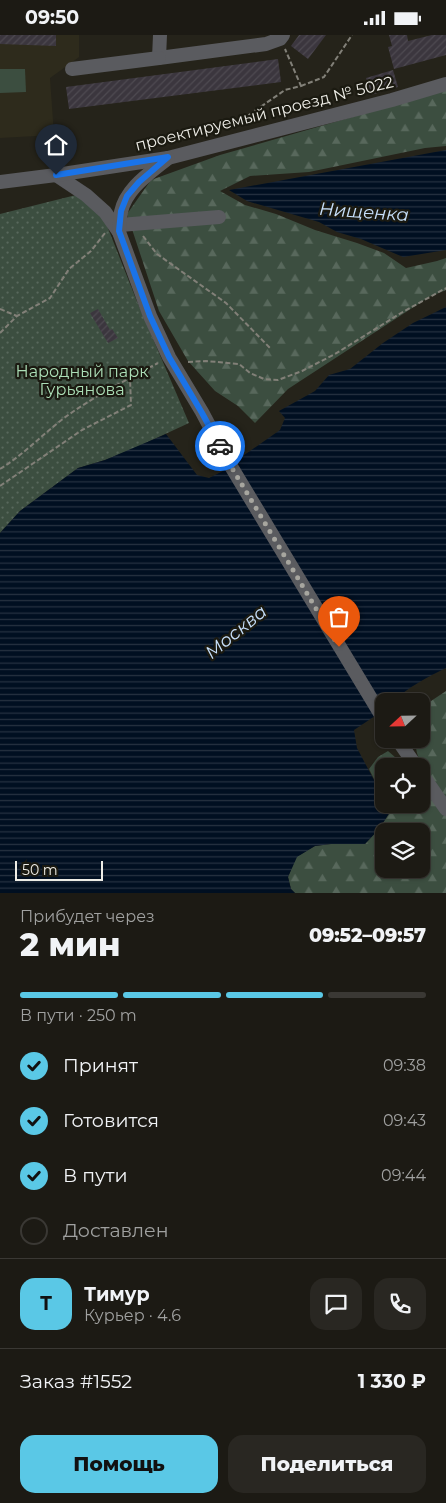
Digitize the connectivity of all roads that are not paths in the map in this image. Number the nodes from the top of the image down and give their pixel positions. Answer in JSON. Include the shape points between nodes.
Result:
{"nodes":[{"id":1,"x":160,"y":35,"type":"edge"},
{"id":2,"x":281,"y":37,"type":"edge"},
{"id":3,"x":159,"y":58,"type":"junction"},
{"id":4,"x":72,"y":69,"type":"dead end"},
{"id":5,"x":446,"y":84,"type":"edge"},
{"id":6,"x":168,"y":157,"type":"junction"},
{"id":7,"x":56,"y":175,"type":"junction"},
{"id":8,"x":0,"y":182,"type":"edge"},
{"id":9,"x":219,"y":217,"type":"dead end"},
{"id":10,"x":119,"y":228,"type":"junction"},
{"id":11,"x":375,"y":705,"type":"edge"},
{"id":12,"x":430,"y":786,"type":"edge"},
{"id":13,"x":446,"y":809,"type":"edge"}],
"edges":[{"from":1,"to":3,"type":"street"},
{"from":2,"to":3,"type":"street","via":[[266,44]]},
{"from":3,"to":4,"type":"street"},
{"from":5,"to":6,"type":"street","name":"проектируемый проезд № 5022"},
{"from":6,"to":7,"type":"street","name":"проектируемый проезд № 5022"},
{"from":6,"to":10,"type":"street","via":[[127,196]]},
{"from":7,"to":8,"type":"street","name":"проектируемый проезд № 5022"},
{"from":7,"to":10,"type":"street","via":[[86,195]]},
{"from":9,"to":10,"type":"street"},
{"from":10,"to":11,"type":"street","via":[[150,316],[171,360]]},
{"from":12,"to":13,"type":"street"}]}
